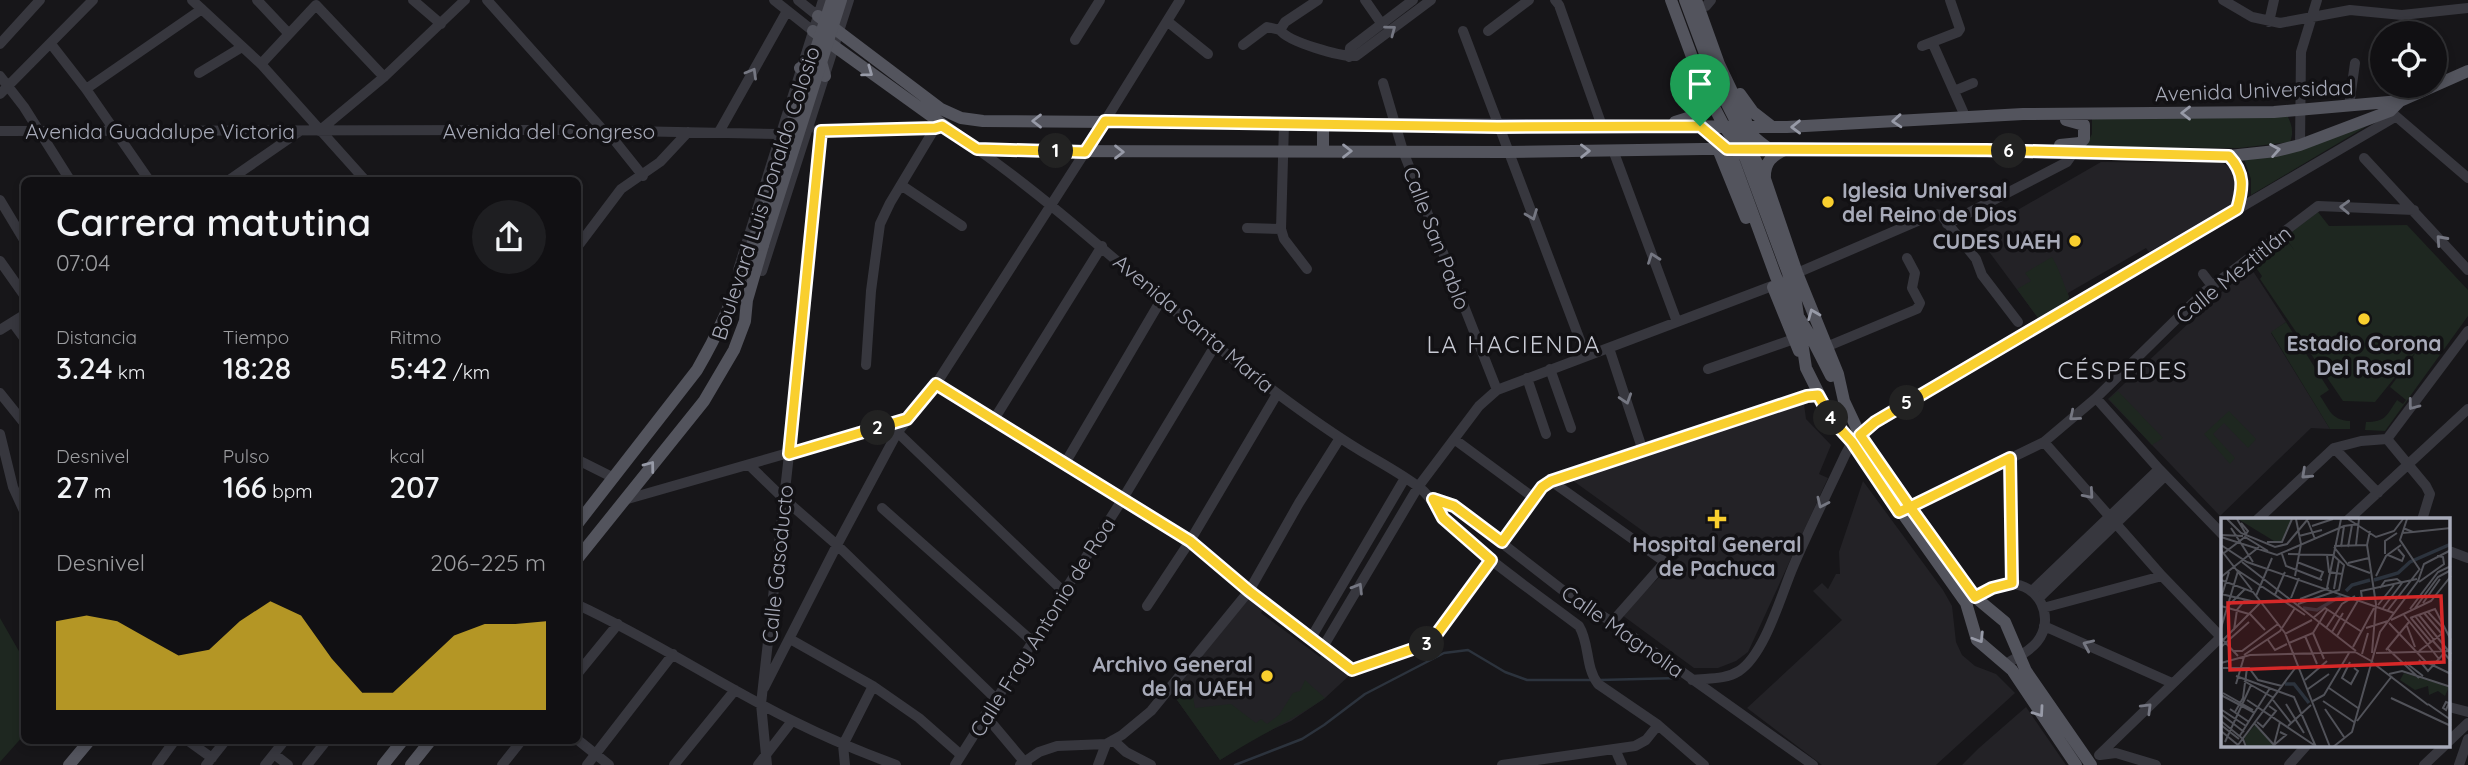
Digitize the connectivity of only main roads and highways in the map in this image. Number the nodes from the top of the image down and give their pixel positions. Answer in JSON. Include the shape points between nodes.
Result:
{"nodes":[{"id":1,"x":830,"y":0,"type":"edge"},
{"id":2,"x":841,"y":0,"type":"edge"},
{"id":3,"x":849,"y":0,"type":"edge"},
{"id":4,"x":1671,"y":0,"type":"edge"},
{"id":5,"x":1685,"y":0,"type":"edge"},
{"id":6,"x":1704,"y":2,"type":"edge"},
{"id":7,"x":818,"y":16,"type":"road end"},
{"id":8,"x":813,"y":31,"type":"road end"},
{"id":9,"x":800,"y":68,"type":"road end"},
{"id":10,"x":2468,"y":71,"type":"edge"},
{"id":11,"x":825,"y":76,"type":"road end"},
{"id":12,"x":1698,"y":76,"type":"junction"},
{"id":13,"x":2447,"y":79,"type":"edge"},
{"id":14,"x":2400,"y":98,"type":"edge"},
{"id":15,"x":2390,"y":110,"type":"junction"},
{"id":16,"x":2023,"y":114,"type":"junction"},
{"id":17,"x":1323,"y":124,"type":"junction"},
{"id":18,"x":1657,"y":125,"type":"junction"},
{"id":19,"x":1771,"y":126,"type":"junction"},
{"id":20,"x":1702,"y":127,"type":"junction"},
{"id":21,"x":1735,"y":138,"type":"junction"},
{"id":22,"x":1771,"y":148,"type":"junction"},
{"id":23,"x":1789,"y":148,"type":"junction"},
{"id":24,"x":1700,"y":149,"type":"junction"},
{"id":25,"x":1323,"y":150,"type":"junction"},
{"id":26,"x":1987,"y":150,"type":"junction"},
{"id":27,"x":2229,"y":156,"type":"junction"},
{"id":28,"x":1765,"y":179,"type":"junction"},
{"id":29,"x":2237,"y":209,"type":"road end"},
{"id":30,"x":758,"y":243,"type":"junction"},
{"id":31,"x":1799,"y":319,"type":"junction"},
{"id":32,"x":1806,"y":368,"type":"junction"},
{"id":33,"x":1844,"y":401,"type":"junction"},
{"id":34,"x":1856,"y":439,"type":"junction"},
{"id":35,"x":583,"y":512,"type":"edge"},
{"id":36,"x":581,"y":554,"type":"edge"},
{"id":37,"x":1970,"y":600,"type":"junction"},
{"id":38,"x":87,"y":744,"type":"edge"},
{"id":39,"x":399,"y":744,"type":"edge"},
{"id":40,"x":428,"y":744,"type":"edge"},
{"id":41,"x":2088,"y":760,"type":"edge"},
{"id":42,"x":69,"y":765,"type":"edge"},
{"id":43,"x":383,"y":765,"type":"edge"},
{"id":44,"x":411,"y":765,"type":"edge"}],
"edges":[{"from":1,"to":3,"type":"main road","via":[[837,6]]},
{"from":1,"to":30,"type":"main road","bridge":true},
{"from":2,"to":30,"type":"main road","bridge":true},
{"from":4,"to":12,"type":"main road"},
{"from":5,"to":21,"type":"main road"},
{"from":6,"to":19,"type":"main road","via":[[1740,96]]},
{"from":6,"to":21,"type":"main road","via":[[1715,55],[1746,121]]},
{"from":17,"to":7,"type":"main road","one_way":true,"via":[[961,118],[941,109]]},
{"from":8,"to":25,"type":"main road","one_way":true,"via":[[938,127],[977,149]]},
{"from":9,"to":11,"type":"main road","via":[[815,60]]},
{"from":10,"to":13,"type":"main road"},
{"from":12,"to":18,"type":"main road","via":[[1697,115]]},
{"from":12,"to":21,"type":"main road"},
{"from":14,"to":15,"type":"main road","name":"Avenida Universidad"},
{"from":15,"to":16,"type":"main road","name":"Avenida Universidad","one_way":true,"via":[[2349,106],[2229,113]]},
{"from":27,"to":15,"type":"main road","name":"Avenida Universidad","one_way":true,"via":[[2300,145]]},
{"from":16,"to":19,"type":"main road","name":"Avenida Universidad","one_way":true},
{"from":16,"to":26,"type":"main road","via":[[2080,122],[2084,139],[2071,145],[2004,144]]},
{"from":17,"to":18,"type":"main road"},
{"from":17,"to":25,"type":"main road"},
{"from":18,"to":20,"type":"main road"},
{"from":19,"to":21,"type":"main road"},
{"from":19,"to":22,"type":"main road"},
{"from":20,"to":21,"type":"main road"},
{"from":20,"to":24,"type":"main road","via":[[1707,140]]},
{"from":21,"to":22,"type":"main road"},
{"from":21,"to":24,"type":"main road"},
{"from":21,"to":28,"type":"main road","via":[[1754,155]]},
{"from":21,"to":31,"type":"main road","via":[[1788,273]]},
{"from":21,"to":32,"type":"main road","via":[[1772,286]]},
{"from":22,"to":23,"type":"main road","name":"Avenida Universidad"},
{"from":23,"to":26,"type":"main road","name":"Avenida Universidad"},
{"from":23,"to":28,"type":"main road","via":[[1769,160]]},
{"from":25,"to":24,"type":"main road","one_way":true},
{"from":26,"to":27,"type":"main road","name":"Avenida Universidad"},
{"from":27,"to":29,"type":"main road","via":[[2243,180]]},
{"from":33,"to":28,"type":"main road","one_way":true},
{"from":30,"to":35,"type":"main road","name":"Boulevard Luis Donaldo Colosio","via":[[697,370]]},
{"from":36,"to":30,"type":"main road","name":"Boulevard Luis Donaldo Colosio","one_way":true,"via":[[704,401],[734,350],[745,321]]},
{"from":31,"to":32,"type":"main road"},
{"from":31,"to":33,"type":"main road"},
{"from":32,"to":34,"type":"main road","via":[[1832,420]]},
{"from":33,"to":34,"type":"main road"},
{"from":34,"to":37,"type":"main road"},
{"from":37,"to":41,"type":"main road","via":[[2005,622],[2018,656]]},
{"from":37,"to":41,"type":"main road","one_way":true,"via":[[1977,640],[2007,664],[2068,753]]},
{"from":38,"to":42,"type":"main road"},
{"from":39,"to":43,"type":"main road"},
{"from":40,"to":44,"type":"main road"}]}
